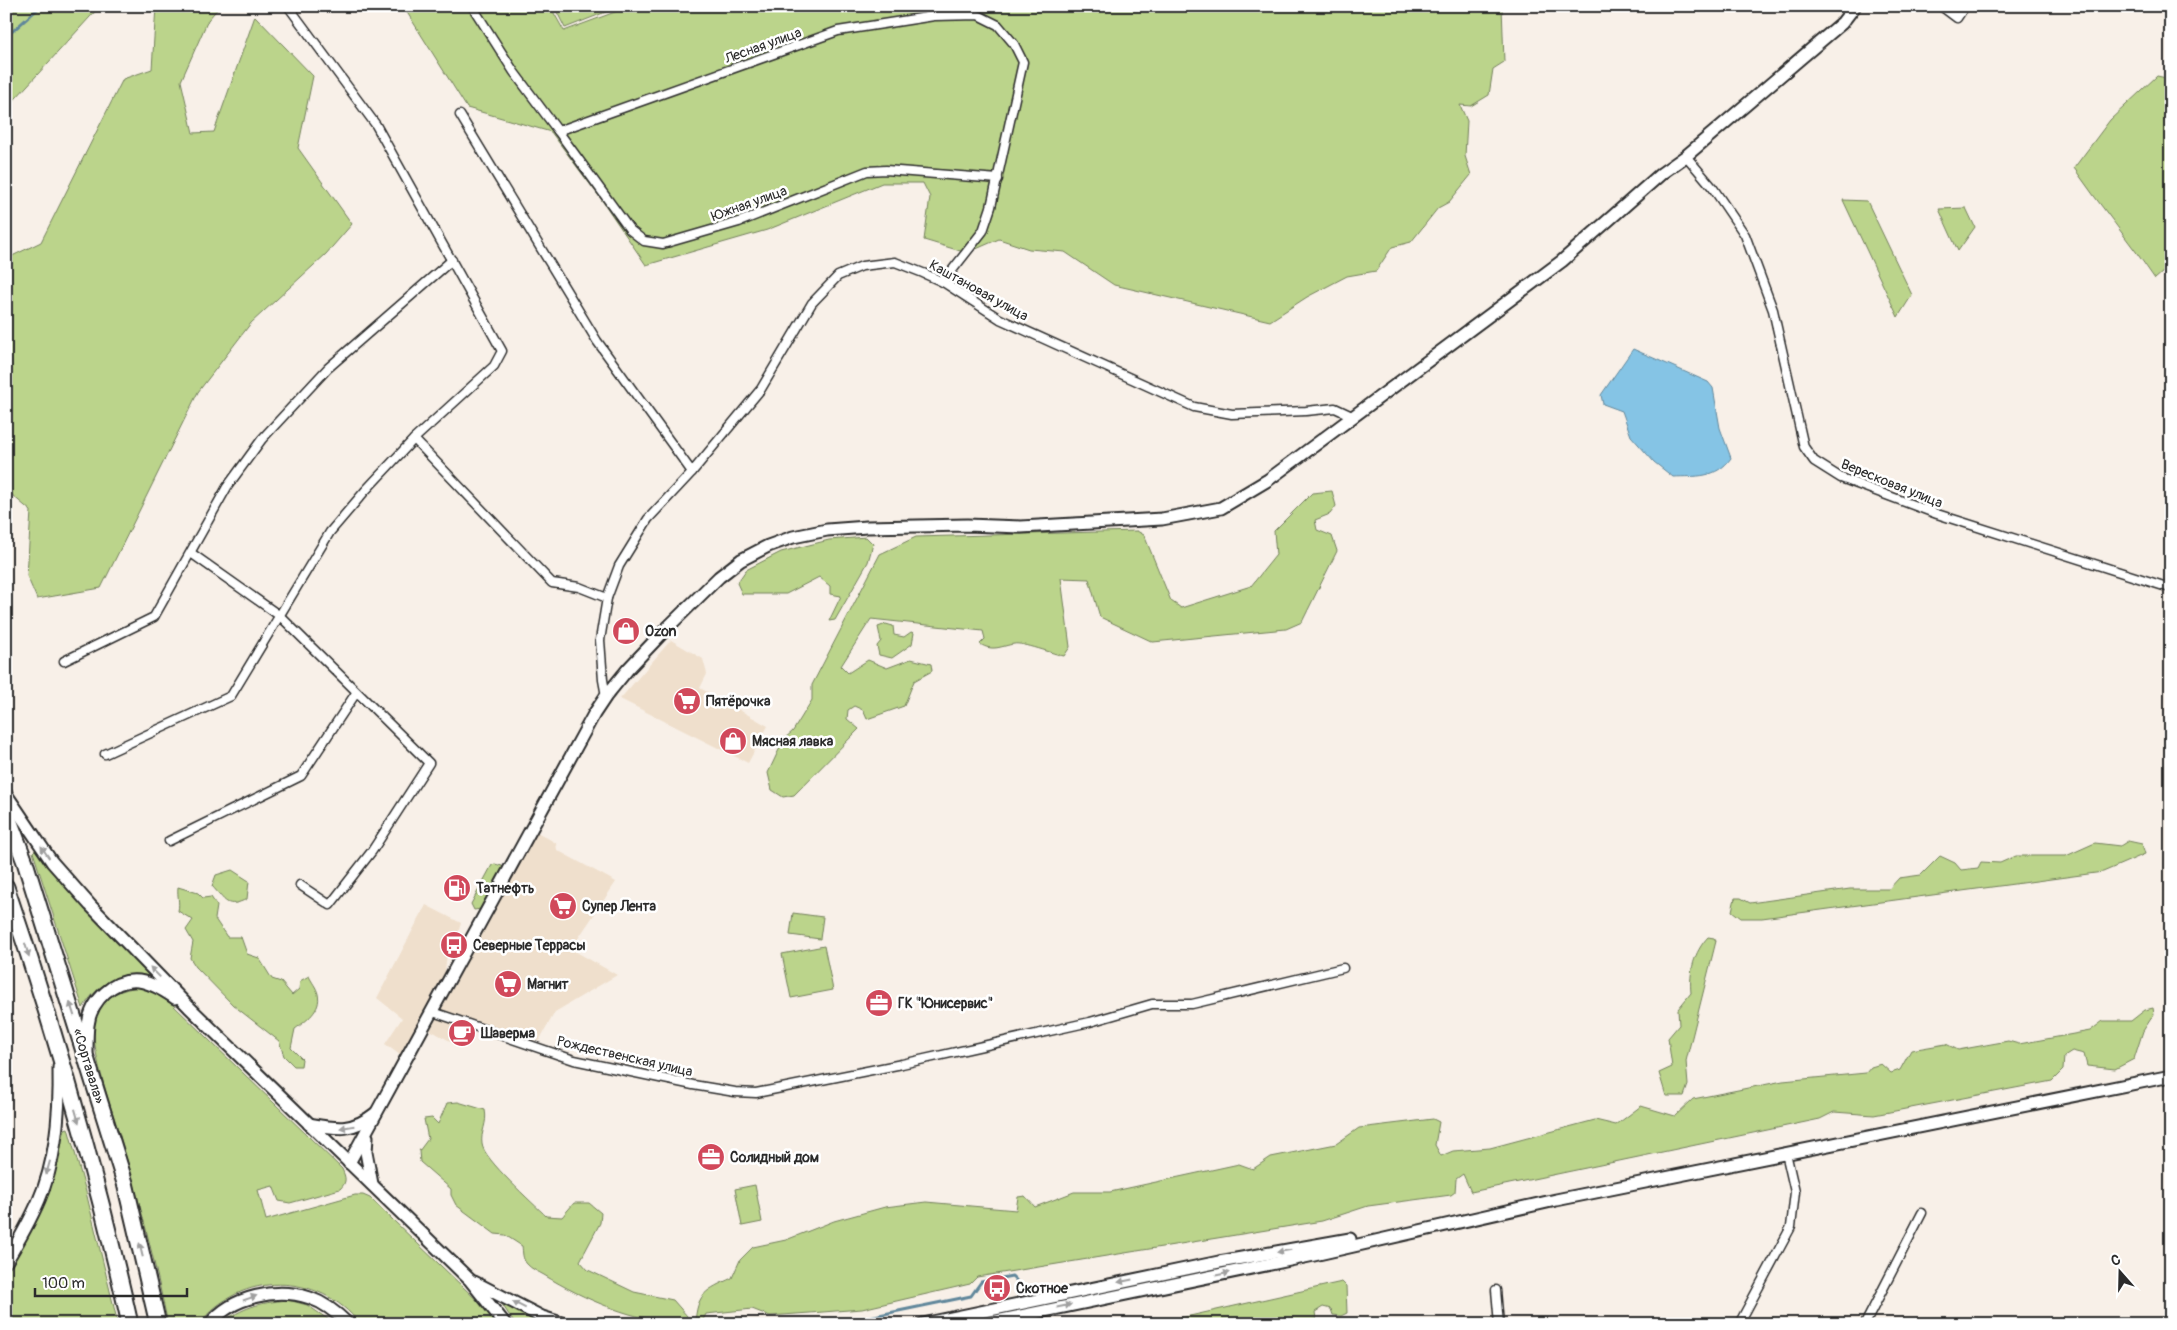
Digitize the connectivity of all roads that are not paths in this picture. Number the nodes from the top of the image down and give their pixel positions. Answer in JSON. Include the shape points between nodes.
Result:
{"nodes":[{"id":1,"x":288,"y":6,"type":"edge"},
{"id":2,"x":472,"y":6,"type":"edge"},
{"id":3,"x":1855,"y":6,"type":"edge"},
{"id":4,"x":1941,"y":6,"type":"edge"},
{"id":5,"x":1964,"y":6,"type":"edge"},
{"id":6,"x":460,"y":115,"type":"dead end"},
{"id":7,"x":558,"y":131,"type":"junction"},
{"id":8,"x":1686,"y":156,"type":"junction"},
{"id":9,"x":998,"y":179,"type":"junction"},
{"id":10,"x":452,"y":260,"type":"junction"},
{"id":11,"x":943,"y":282,"type":"junction"},
{"id":12,"x":1352,"y":416,"type":"junction"},
{"id":13,"x":414,"y":439,"type":"junction"},
{"id":14,"x":692,"y":472,"type":"junction"},
{"id":15,"x":191,"y":553,"type":"junction"},
{"id":16,"x":2170,"y":588,"type":"edge"},
{"id":17,"x":607,"y":598,"type":"junction"},
{"id":18,"x":280,"y":616,"type":"junction"},
{"id":19,"x":64,"y":661,"type":"dead end"},
{"id":20,"x":356,"y":693,"type":"junction"},
{"id":21,"x":606,"y":696,"type":"junction"},
{"id":22,"x":105,"y":754,"type":"dead end"},
{"id":23,"x":6,"y":794,"type":"edge"},
{"id":24,"x":6,"y":812,"type":"edge"},
{"id":25,"x":169,"y":841,"type":"dead end"},
{"id":26,"x":300,"y":886,"type":"dead end"},
{"id":27,"x":6,"y":887,"type":"edge"},
{"id":28,"x":1343,"y":968,"type":"dead end"},
{"id":29,"x":189,"y":1007,"type":"junction"},
{"id":30,"x":433,"y":1012,"type":"junction"},
{"id":31,"x":58,"y":1052,"type":"junction"},
{"id":32,"x":87,"y":1055,"type":"junction"},
{"id":33,"x":2171,"y":1076,"type":"edge"},
{"id":34,"x":379,"y":1110,"type":"junction"},
{"id":35,"x":309,"y":1124,"type":"junction"},
{"id":36,"x":368,"y":1131,"type":"junction"},
{"id":37,"x":1786,"y":1153,"type":"junction"},
{"id":38,"x":349,"y":1163,"type":"junction"},
{"id":39,"x":372,"y":1184,"type":"junction"},
{"id":40,"x":1522,"y":1207,"type":"junction"},
{"id":41,"x":1922,"y":1213,"type":"dead end"},
{"id":42,"x":6,"y":1262,"type":"edge"},
{"id":43,"x":470,"y":1280,"type":"junction"},
{"id":44,"x":1496,"y":1290,"type":"dead end"},
{"id":45,"x":130,"y":1324,"type":"edge"},
{"id":46,"x":158,"y":1324,"type":"edge"},
{"id":47,"x":210,"y":1324,"type":"edge"},
{"id":48,"x":348,"y":1324,"type":"edge"},
{"id":49,"x":505,"y":1324,"type":"edge"},
{"id":50,"x":564,"y":1324,"type":"edge"},
{"id":51,"x":923,"y":1324,"type":"edge"},
{"id":52,"x":982,"y":1324,"type":"edge"},
{"id":53,"x":1499,"y":1324,"type":"edge"},
{"id":54,"x":1739,"y":1324,"type":"edge"},
{"id":55,"x":1865,"y":1324,"type":"edge"}],
"edges":[{"from":1,"to":10,"type":"street","via":[[376,125]]},
{"from":2,"to":7,"type":"street","via":[[514,72]]},
{"from":3,"to":8,"type":"main road","via":[[1842,23]]},
{"from":4,"to":5,"type":"street","via":[[1957,18]]},
{"from":6,"to":14,"type":"street","via":[[597,341]]},
{"from":7,"to":9,"type":"street","name":"Южная улица","via":[[630,230],[644,241],[663,244],[739,222],[867,171]]},
{"from":7,"to":9,"type":"street","name":"Лесная улица","via":[[838,31],[934,16],[978,15],[998,25],[1014,44],[1023,62]]},
{"from":8,"to":12,"type":"main road","via":[[1662,173],[1562,262]]},
{"from":8,"to":16,"type":"street","name":"Вересковая улица","via":[[1745,235],[1773,310],[1804,447],[1814,462],[1841,478],[1937,514]]},
{"from":9,"to":11,"type":"street","name":"Лесная улица","via":[[983,231]]},
{"from":10,"to":13,"type":"street","via":[[502,352],[494,366]]},
{"from":10,"to":15,"type":"street","via":[[328,368],[262,439],[227,487]]},
{"from":11,"to":12,"type":"street","name":"Каштановая улица","via":[[1000,319],[1194,407],[1232,414],[1335,408]]},
{"from":11,"to":14,"type":"street","name":"Каштановая улица","via":[[895,262],[862,266],[838,276],[812,303],[761,389]]},
{"from":12,"to":21,"type":"main road","via":[[1268,480],[1221,508],[1162,519],[827,530],[768,546],[741,560],[719,577],[664,630]]},
{"from":13,"to":17,"type":"street","via":[[552,584],[579,587]]},
{"from":13,"to":18,"type":"street","via":[[330,532]]},
{"from":14,"to":17,"type":"street","name":"Каштановая улица","via":[[648,519],[619,566]]},
{"from":15,"to":18,"type":"street"},
{"from":15,"to":19,"type":"street","via":[[154,617]]},
{"from":17,"to":21,"type":"street","name":"Каштановая улица","via":[[600,640]]},
{"from":18,"to":20,"type":"street"},
{"from":18,"to":22,"type":"street","via":[[231,696]]},
{"from":20,"to":25,"type":"street","via":[[301,776]]},
{"from":20,"to":26,"type":"street","via":[[429,763],[372,851],[330,905]]},
{"from":21,"to":30,"type":"main road"},
{"from":29,"to":23,"type":"main road","one_way":true,"via":[[52,862]]},
{"from":32,"to":24,"type":"highway","name":"«Сортавала»","one_way":true},
{"from":27,"to":31,"type":"highway","name":"«Сортавала»","one_way":true},
{"from":28,"to":30,"type":"street","name":"Рождественская улица","via":[[1192,1004],[1152,1004],[1090,1022],[756,1093],[692,1085],[583,1062]]},
{"from":29,"to":32,"type":"main road","via":[[149,984],[139,981],[120,983],[105,992],[94,1005],[88,1023]]},
{"from":29,"to":35,"type":"main road"},
{"from":30,"to":34,"type":"main road"},
{"from":31,"to":42,"type":"main road","one_way":true,"via":[[58,1123],[51,1157],[40,1198]]},
{"from":31,"to":45,"type":"highway","name":"«Сортавала»","one_way":true,"via":[[107,1222]]},
{"from":46,"to":32,"type":"highway","name":"«Сортавала»","one_way":true,"via":[[125,1183]]},
{"from":33,"to":37,"type":"main road"},
{"from":34,"to":35,"type":"main road","one_way":true,"via":[[367,1120],[348,1128]]},
{"from":34,"to":36,"type":"main road"},
{"from":35,"to":38,"type":"main road"},
{"from":36,"to":38,"type":"main road"},
{"from":36,"to":39,"type":"main road","via":[[366,1152]]},
{"from":37,"to":40,"type":"main road"},
{"from":37,"to":54,"type":"street","via":[[1795,1192],[1791,1227]]},
{"from":38,"to":39,"type":"main road"},
{"from":39,"to":43,"type":"main road"},
{"from":40,"to":51,"type":"main road","one_way":true,"via":[[1220,1262]]},
{"from":52,"to":40,"type":"main road","one_way":true,"via":[[1314,1255]]},
{"from":41,"to":55,"type":"street"},
{"from":43,"to":49,"type":"main road"},
{"from":50,"to":43,"type":"main road","one_way":true,"via":[[542,1317]]},
{"from":44,"to":53,"type":"street"},
{"from":47,"to":48,"type":"main road","one_way":true,"via":[[239,1302],[262,1294],[288,1293],[311,1298],[335,1311]]}]}
